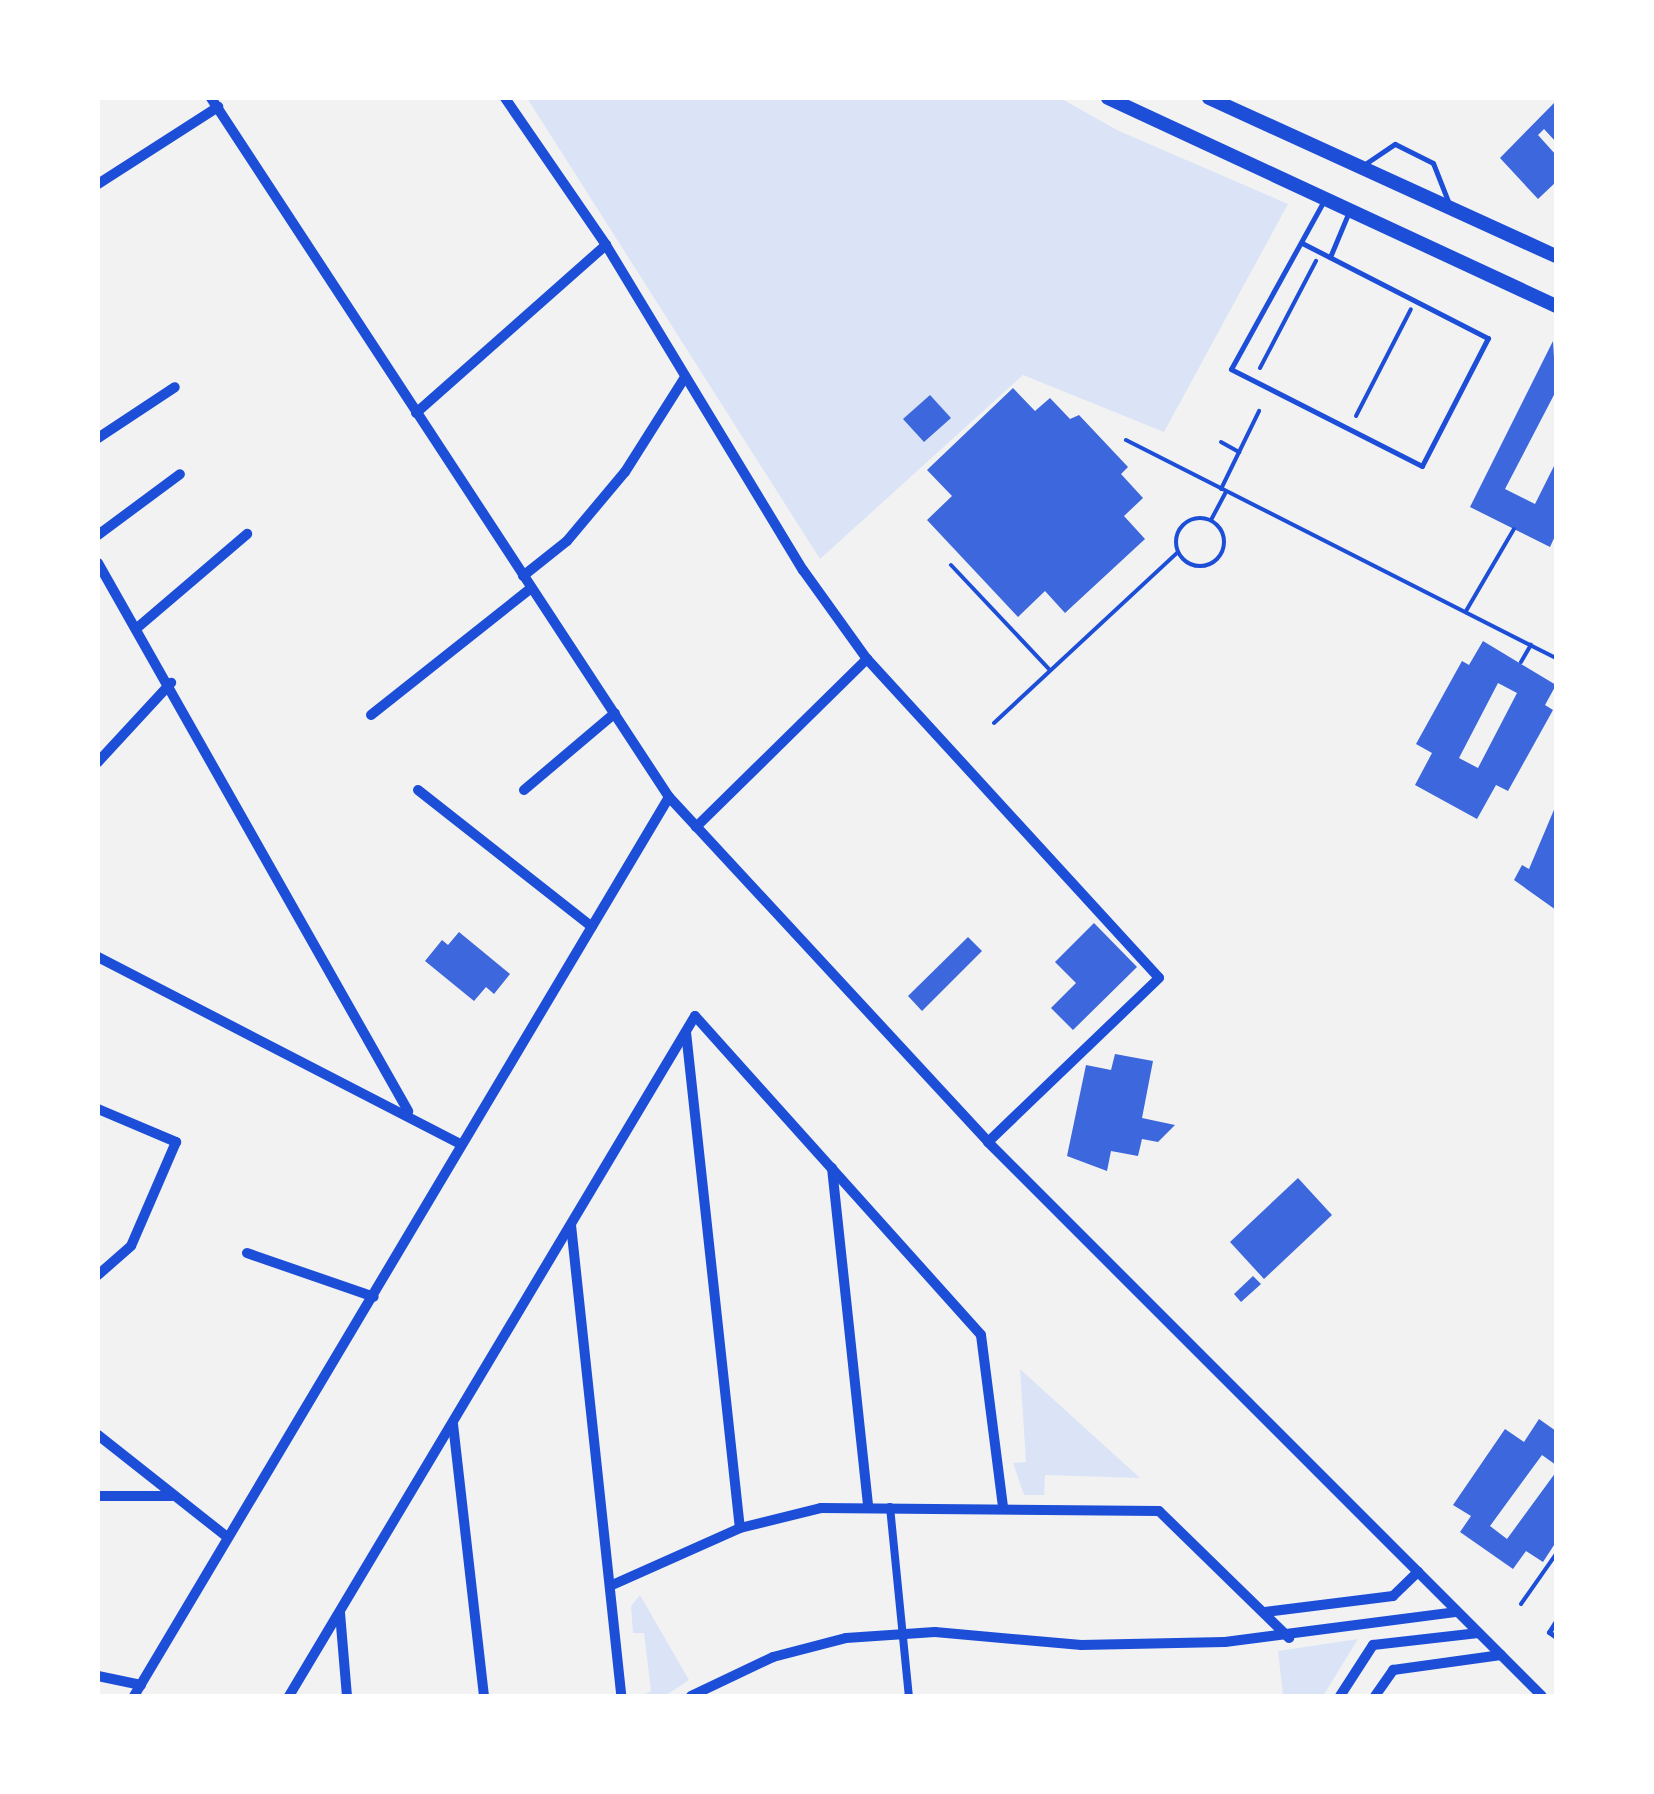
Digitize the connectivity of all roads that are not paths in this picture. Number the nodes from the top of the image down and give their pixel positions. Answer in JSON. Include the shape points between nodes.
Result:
{"nodes":[{"id":1,"x":505,"y":98,"type":"edge"},
{"id":2,"x":1108,"y":98,"type":"edge"},
{"id":3,"x":1209,"y":98,"type":"edge"},
{"id":4,"x":214,"y":102,"type":"edge"},
{"id":5,"x":1363,"y":165,"type":"junction"},
{"id":6,"x":98,"y":184,"type":"edge"},
{"id":7,"x":1324,"y":202,"type":"junction"},
{"id":8,"x":1448,"y":204,"type":"junction"},
{"id":9,"x":1348,"y":214,"type":"junction"},
{"id":10,"x":1302,"y":243,"type":"junction"},
{"id":11,"x":606,"y":245,"type":"junction"},
{"id":12,"x":1556,"y":256,"type":"edge"},
{"id":13,"x":1330,"y":258,"type":"junction"},
{"id":14,"x":1556,"y":306,"type":"edge"},
{"id":15,"x":685,"y":376,"type":"junction"},
{"id":16,"x":175,"y":386,"type":"dead end"},
{"id":17,"x":416,"y":413,"type":"junction"},
{"id":18,"x":98,"y":438,"type":"edge"},
{"id":19,"x":180,"y":474,"type":"dead end"},
{"id":20,"x":247,"y":534,"type":"dead end"},
{"id":21,"x":98,"y":535,"type":"edge"},
{"id":22,"x":98,"y":564,"type":"edge"},
{"id":23,"x":523,"y":576,"type":"junction"},
{"id":24,"x":531,"y":588,"type":"junction"},
{"id":25,"x":137,"y":628,"type":"junction"},
{"id":26,"x":866,"y":659,"type":"junction"},
{"id":27,"x":170,"y":683,"type":"junction"},
{"id":28,"x":616,"y":714,"type":"junction"},
{"id":29,"x":371,"y":715,"type":"dead end"},
{"id":30,"x":98,"y":762,"type":"edge"},
{"id":31,"x":418,"y":790,"type":"dead end"},
{"id":32,"x":524,"y":790,"type":"dead end"},
{"id":33,"x":669,"y":798,"type":"junction"},
{"id":34,"x":696,"y":827,"type":"junction"},
{"id":35,"x":592,"y":926,"type":"junction"},
{"id":36,"x":98,"y":956,"type":"edge"},
{"id":37,"x":686,"y":1031,"type":"junction"},
{"id":38,"x":98,"y":1109,"type":"edge"},
{"id":39,"x":408,"y":1111,"type":"junction"},
{"id":40,"x":988,"y":1142,"type":"junction"},
{"id":41,"x":460,"y":1144,"type":"junction"},
{"id":42,"x":832,"y":1168,"type":"junction"},
{"id":43,"x":571,"y":1224,"type":"junction"},
{"id":44,"x":248,"y":1253,"type":"dead end"},
{"id":45,"x":98,"y":1276,"type":"edge"},
{"id":46,"x":374,"y":1298,"type":"junction"},
{"id":47,"x":452,"y":1422,"type":"junction"},
{"id":48,"x":98,"y":1436,"type":"edge"},
{"id":49,"x":98,"y":1496,"type":"edge"},
{"id":50,"x":172,"y":1496,"type":"junction"},
{"id":51,"x":890,"y":1504,"type":"junction"},
{"id":52,"x":868,"y":1505,"type":"junction"},
{"id":53,"x":1003,"y":1507,"type":"junction"},
{"id":54,"x":740,"y":1528,"type":"junction"},
{"id":55,"x":227,"y":1538,"type":"junction"},
{"id":56,"x":1418,"y":1572,"type":"junction"},
{"id":57,"x":610,"y":1586,"type":"junction"},
{"id":58,"x":340,"y":1612,"type":"junction"},
{"id":59,"x":1266,"y":1612,"type":"junction"},
{"id":60,"x":1457,"y":1612,"type":"junction"},
{"id":61,"x":1556,"y":1621,"type":"edge"},
{"id":62,"x":903,"y":1633,"type":"junction"},
{"id":63,"x":1478,"y":1633,"type":"junction"},
{"id":64,"x":1556,"y":1637,"type":"edge"},
{"id":65,"x":1289,"y":1638,"type":"junction"},
{"id":66,"x":1501,"y":1656,"type":"junction"},
{"id":67,"x":98,"y":1676,"type":"edge"},
{"id":68,"x":141,"y":1685,"type":"junction"},
{"id":69,"x":134,"y":1696,"type":"edge"},
{"id":70,"x":289,"y":1696,"type":"edge"},
{"id":71,"x":347,"y":1696,"type":"edge"},
{"id":72,"x":484,"y":1696,"type":"edge"},
{"id":73,"x":620,"y":1696,"type":"edge"},
{"id":74,"x":691,"y":1696,"type":"edge"},
{"id":75,"x":908,"y":1696,"type":"edge"},
{"id":76,"x":1340,"y":1696,"type":"edge"},
{"id":77,"x":1375,"y":1696,"type":"edge"},
{"id":78,"x":1542,"y":1696,"type":"edge"}],
"edges":[{"from":1,"to":11,"type":"street"},
{"from":2,"to":7,"type":"main road"},
{"from":3,"to":5,"type":"main road"},
{"from":4,"to":6,"type":"street"},
{"from":4,"to":17,"type":"street"},
{"from":5,"to":8,"type":"main road"},
{"from":5,"to":8,"type":"lane","via":[[1395,144],[1433,163]]},
{"from":7,"to":9,"type":"main road"},
{"from":7,"to":10,"type":"lane"},
{"from":8,"to":12,"type":"main road"},
{"from":9,"to":13,"type":"lane"},
{"from":9,"to":14,"type":"main road"},
{"from":10,"to":13,"type":"lane"},
{"from":10,"to":13,"type":"lane","via":[[1231,369],[1422,466],[1488,338]]},
{"from":11,"to":15,"type":"street"},
{"from":11,"to":17,"type":"street"},
{"from":15,"to":23,"type":"street","via":[[625,472],[567,541]]},
{"from":15,"to":26,"type":"street","via":[[803,570]]},
{"from":16,"to":18,"type":"street"},
{"from":17,"to":23,"type":"street"},
{"from":19,"to":21,"type":"street"},
{"from":20,"to":25,"type":"street"},
{"from":22,"to":25,"type":"street"},
{"from":23,"to":24,"type":"street"},
{"from":24,"to":28,"type":"street"},
{"from":24,"to":29,"type":"street"},
{"from":25,"to":27,"type":"street"},
{"from":26,"to":34,"type":"street"},
{"from":26,"to":40,"type":"street","via":[[1159,978]]},
{"from":27,"to":30,"type":"street"},
{"from":27,"to":39,"type":"street"},
{"from":28,"to":32,"type":"street"},
{"from":28,"to":33,"type":"street"},
{"from":31,"to":35,"type":"street"},
{"from":33,"to":34,"type":"street"},
{"from":33,"to":35,"type":"street"},
{"from":34,"to":40,"type":"street"},
{"from":35,"to":41,"type":"street"},
{"from":36,"to":39,"type":"street"},
{"from":37,"to":42,"type":"street","via":[[695,1016]]},
{"from":37,"to":43,"type":"street"},
{"from":37,"to":54,"type":"street"},
{"from":38,"to":45,"type":"street","via":[[176,1142],[131,1246]]},
{"from":39,"to":41,"type":"street"},
{"from":40,"to":56,"type":"street"},
{"from":41,"to":46,"type":"street"},
{"from":42,"to":52,"type":"street"},
{"from":42,"to":53,"type":"street","via":[[981,1336]]},
{"from":43,"to":47,"type":"street"},
{"from":43,"to":57,"type":"street"},
{"from":44,"to":46,"type":"street"},
{"from":46,"to":55,"type":"street"},
{"from":47,"to":58,"type":"street"},
{"from":47,"to":72,"type":"street"},
{"from":48,"to":50,"type":"street"},
{"from":49,"to":50,"type":"street"},
{"from":50,"to":55,"type":"street"},
{"from":51,"to":52,"type":"street"},
{"from":51,"to":53,"type":"street"},
{"from":51,"to":62,"type":"street"},
{"from":52,"to":54,"type":"street"},
{"from":53,"to":59,"type":"street","via":[[1159,1511]]},
{"from":54,"to":57,"type":"street"},
{"from":55,"to":68,"type":"street"},
{"from":56,"to":59,"type":"street","via":[[1393,1596]]},
{"from":56,"to":60,"type":"street"},
{"from":57,"to":73,"type":"street"},
{"from":58,"to":70,"type":"street"},
{"from":58,"to":71,"type":"street"},
{"from":59,"to":65,"type":"street"},
{"from":60,"to":63,"type":"street"},
{"from":60,"to":65,"type":"street"},
{"from":61,"to":64,"type":"lane","via":[[1549,1632]]},
{"from":62,"to":65,"type":"street","via":[[1106,1646]]},
{"from":62,"to":74,"type":"street","via":[[787,1653]]},
{"from":62,"to":75,"type":"street"},
{"from":63,"to":66,"type":"street"},
{"from":63,"to":76,"type":"street","via":[[1373,1645]]},
{"from":66,"to":77,"type":"street","via":[[1393,1670]]},
{"from":66,"to":78,"type":"street"},
{"from":67,"to":68,"type":"street"},
{"from":68,"to":69,"type":"street"}]}
